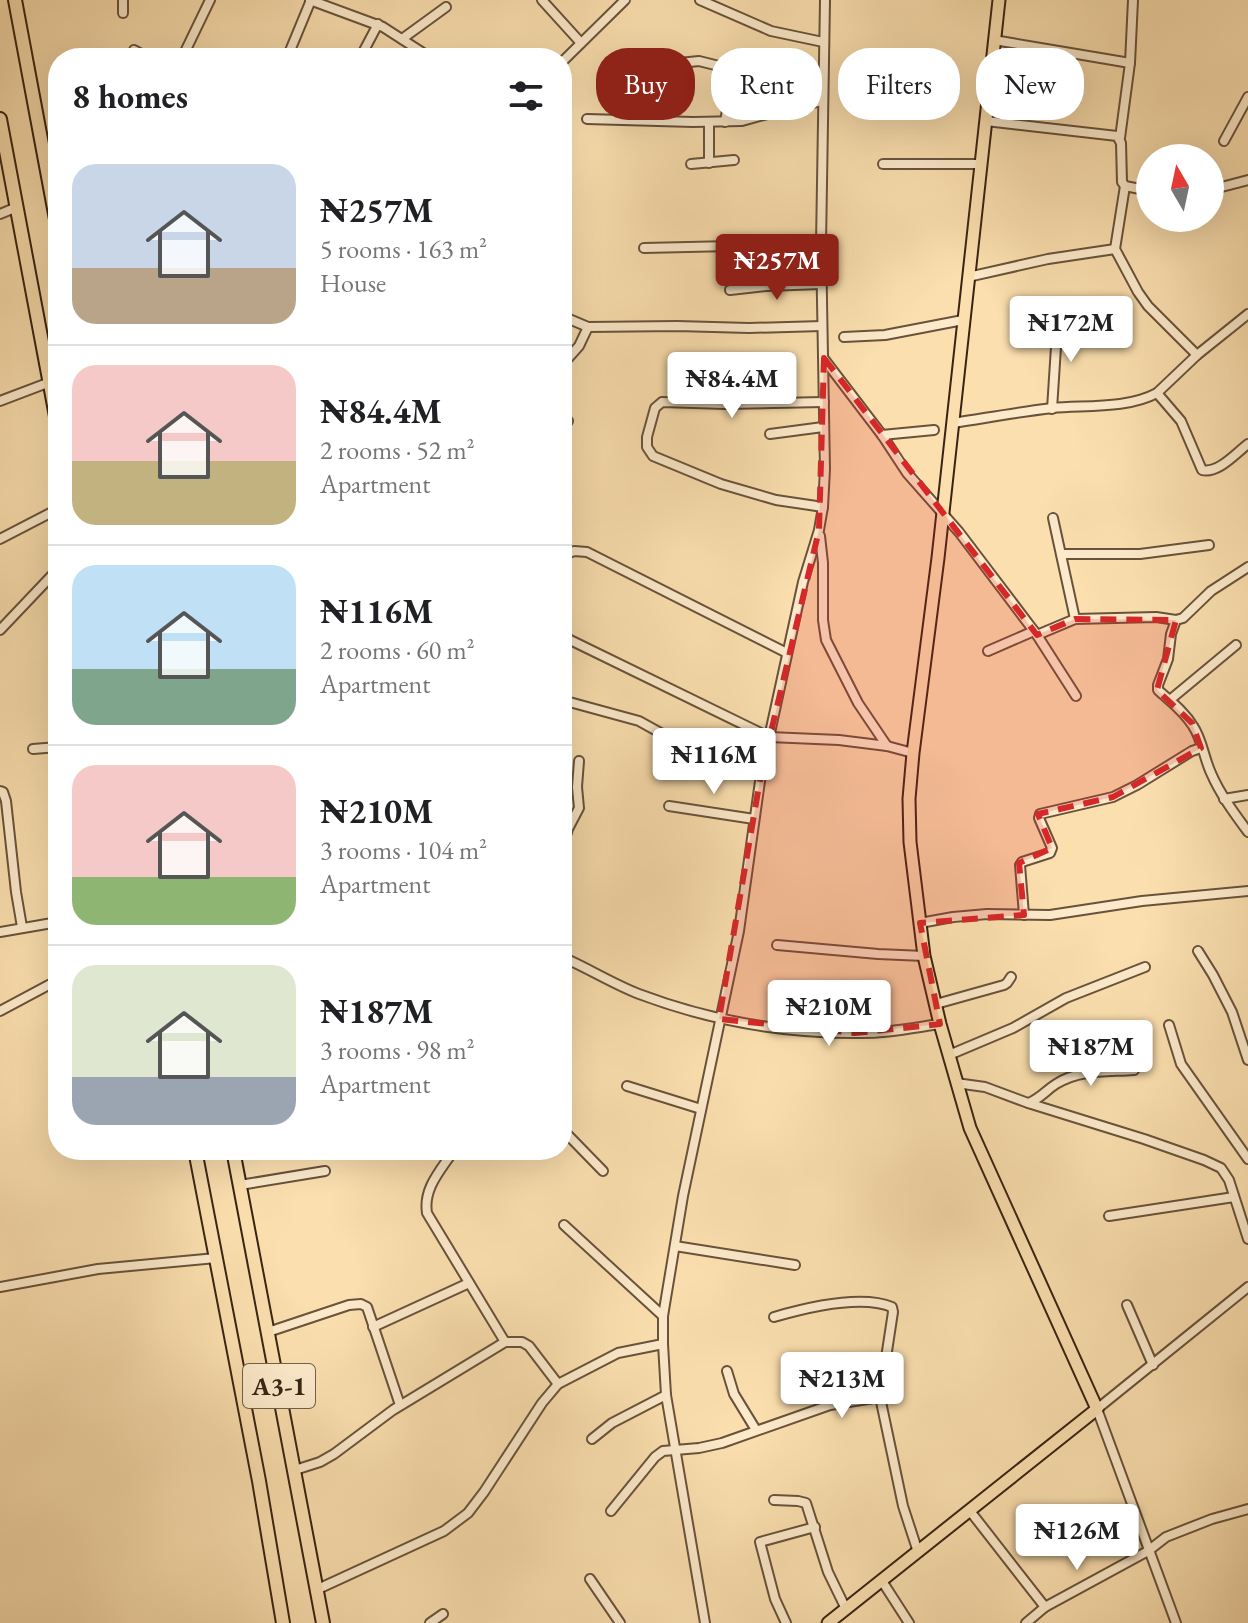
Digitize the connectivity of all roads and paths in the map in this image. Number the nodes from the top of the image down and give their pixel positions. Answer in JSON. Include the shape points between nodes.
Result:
{"nodes":[{"id":1,"x":15,"y":0,"type":"edge"},
{"id":2,"x":123,"y":0,"type":"edge"},
{"id":3,"x":210,"y":0,"type":"edge"},
{"id":4,"x":310,"y":0,"type":"edge"},
{"id":5,"x":542,"y":0,"type":"edge"},
{"id":6,"x":625,"y":0,"type":"edge"},
{"id":7,"x":700,"y":0,"type":"edge"},
{"id":8,"x":825,"y":0,"type":"edge"},
{"id":9,"x":999,"y":0,"type":"edge"},
{"id":10,"x":1133,"y":0,"type":"edge"},
{"id":11,"x":446,"y":7,"type":"dead end"},
{"id":12,"x":123,"y":13,"type":"dead end"},
{"id":13,"x":378,"y":24,"type":"junction"},
{"id":14,"x":402,"y":39,"type":"junction"},
{"id":15,"x":994,"y":40,"type":"junction"},
{"id":16,"x":823,"y":42,"type":"junction"},
{"id":17,"x":581,"y":43,"type":"junction"},
{"id":18,"x":187,"y":48,"type":"edge"},
{"id":19,"x":291,"y":48,"type":"edge"},
{"id":20,"x":365,"y":48,"type":"edge"},
{"id":21,"x":416,"y":48,"type":"edge"},
{"id":22,"x":572,"y":52,"type":"edge"},
{"id":23,"x":695,"y":61,"type":"edge"},
{"id":24,"x":1130,"y":63,"type":"junction"},
{"id":25,"x":1248,"y":97,"type":"edge"},
{"id":26,"x":822,"y":101,"type":"edge"},
{"id":27,"x":0,"y":119,"type":"edge"},
{"id":28,"x":587,"y":119,"type":"dead end"},
{"id":29,"x":746,"y":120,"type":"edge"},
{"id":30,"x":822,"y":120,"type":"edge"},
{"id":31,"x":986,"y":121,"type":"junction"},
{"id":32,"x":709,"y":122,"type":"junction"},
{"id":33,"x":725,"y":122,"type":"junction"},
{"id":34,"x":1120,"y":138,"type":"junction"},
{"id":35,"x":1224,"y":141,"type":"dead end"},
{"id":36,"x":48,"y":146,"type":"edge"},
{"id":37,"x":734,"y":160,"type":"dead end"},
{"id":38,"x":709,"y":163,"type":"junction"},
{"id":39,"x":691,"y":164,"type":"dead end"},
{"id":40,"x":883,"y":164,"type":"dead end"},
{"id":41,"x":980,"y":164,"type":"junction"},
{"id":42,"x":1248,"y":180,"type":"edge"},
{"id":43,"x":1125,"y":186,"type":"junction"},
{"id":44,"x":1224,"y":186,"type":"edge"},
{"id":45,"x":1136,"y":188,"type":"edge"},
{"id":46,"x":17,"y":207,"type":"junction"},
{"id":47,"x":0,"y":214,"type":"edge"},
{"id":48,"x":821,"y":244,"type":"junction"},
{"id":49,"x":644,"y":248,"type":"dead end"},
{"id":50,"x":1115,"y":249,"type":"junction"},
{"id":51,"x":968,"y":277,"type":"junction"},
{"id":52,"x":821,"y":284,"type":"junction"},
{"id":53,"x":730,"y":290,"type":"dead end"},
{"id":54,"x":1248,"y":314,"type":"edge"},
{"id":55,"x":1058,"y":316,"type":"dead end"},
{"id":56,"x":572,"y":320,"type":"edge"},
{"id":57,"x":963,"y":320,"type":"junction"},
{"id":58,"x":822,"y":326,"type":"junction"},
{"id":59,"x":588,"y":327,"type":"junction"},
{"id":60,"x":844,"y":337,"type":"dead end"},
{"id":61,"x":572,"y":354,"type":"edge"},
{"id":62,"x":1197,"y":355,"type":"junction"},
{"id":63,"x":824,"y":358,"type":"junction"},
{"id":64,"x":48,"y":371,"type":"edge"},
{"id":65,"x":48,"y":383,"type":"edge"},
{"id":66,"x":1157,"y":393,"type":"junction"},
{"id":67,"x":0,"y":401,"type":"edge"},
{"id":68,"x":824,"y":402,"type":"junction"},
{"id":69,"x":1052,"y":409,"type":"junction"},
{"id":70,"x":953,"y":423,"type":"junction"},
{"id":71,"x":823,"y":427,"type":"junction"},
{"id":72,"x":934,"y":430,"type":"dead end"},
{"id":73,"x":770,"y":434,"type":"dead end"},
{"id":74,"x":882,"y":435,"type":"junction"},
{"id":75,"x":1248,"y":444,"type":"edge"},
{"id":76,"x":823,"y":507,"type":"junction"},
{"id":77,"x":942,"y":512,"type":"junction"},
{"id":78,"x":48,"y":514,"type":"edge"},
{"id":79,"x":1053,"y":518,"type":"dead end"},
{"id":80,"x":819,"y":530,"type":"junction"},
{"id":81,"x":0,"y":539,"type":"edge"},
{"id":82,"x":1209,"y":545,"type":"dead end"},
{"id":83,"x":572,"y":552,"type":"edge"},
{"id":84,"x":1061,"y":554,"type":"junction"},
{"id":85,"x":1248,"y":567,"type":"edge"},
{"id":86,"x":48,"y":580,"type":"edge"},
{"id":87,"x":1075,"y":619,"type":"junction"},
{"id":88,"x":1176,"y":620,"type":"junction"},
{"id":89,"x":0,"y":630,"type":"edge"},
{"id":90,"x":1035,"y":633,"type":"junction"},
{"id":91,"x":572,"y":639,"type":"edge"},
{"id":92,"x":1236,"y":645,"type":"dead end"},
{"id":93,"x":988,"y":651,"type":"dead end"},
{"id":94,"x":787,"y":653,"type":"junction"},
{"id":95,"x":1076,"y":696,"type":"dead end"},
{"id":96,"x":1171,"y":699,"type":"junction"},
{"id":97,"x":572,"y":703,"type":"edge"},
{"id":98,"x":769,"y":737,"type":"junction"},
{"id":99,"x":887,"y":746,"type":"junction"},
{"id":100,"x":48,"y":748,"type":"edge"},
{"id":101,"x":1201,"y":748,"type":"junction"},
{"id":102,"x":33,"y":749,"type":"dead end"},
{"id":103,"x":913,"y":753,"type":"junction"},
{"id":104,"x":579,"y":761,"type":"dead end"},
{"id":105,"x":761,"y":774,"type":"junction"},
{"id":106,"x":0,"y":791,"type":"edge"},
{"id":107,"x":1248,"y":795,"type":"edge"},
{"id":108,"x":1224,"y":799,"type":"junction"},
{"id":109,"x":669,"y":806,"type":"dead end"},
{"id":110,"x":754,"y":819,"type":"junction"},
{"id":111,"x":572,"y":821,"type":"edge"},
{"id":112,"x":1248,"y":832,"type":"edge"},
{"id":113,"x":1248,"y":891,"type":"edge"},
{"id":114,"x":1024,"y":915,"type":"junction"},
{"id":115,"x":48,"y":923,"type":"edge"},
{"id":116,"x":920,"y":923,"type":"junction"},
{"id":117,"x":22,"y":927,"type":"junction"},
{"id":118,"x":0,"y":932,"type":"edge"},
{"id":119,"x":777,"y":945,"type":"dead end"},
{"id":120,"x":1198,"y":951,"type":"dead end"},
{"id":121,"x":924,"y":956,"type":"junction"},
{"id":122,"x":572,"y":962,"type":"edge"},
{"id":123,"x":1145,"y":967,"type":"dead end"},
{"id":124,"x":1011,"y":977,"type":"dead end"},
{"id":125,"x":48,"y":985,"type":"edge"},
{"id":126,"x":936,"y":1004,"type":"junction"},
{"id":127,"x":0,"y":1011,"type":"edge"},
{"id":128,"x":719,"y":1019,"type":"junction"},
{"id":129,"x":940,"y":1024,"type":"junction"},
{"id":130,"x":1169,"y":1025,"type":"dead end"},
{"id":131,"x":949,"y":1055,"type":"junction"},
{"id":132,"x":1248,"y":1060,"type":"edge"},
{"id":133,"x":1134,"y":1070,"type":"dead end"},
{"id":134,"x":956,"y":1083,"type":"junction"},
{"id":135,"x":627,"y":1086,"type":"dead end"},
{"id":136,"x":1042,"y":1097,"type":"junction"},
{"id":137,"x":1028,"y":1103,"type":"junction"},
{"id":138,"x":701,"y":1109,"type":"junction"},
{"id":139,"x":1048,"y":1109,"type":"junction"},
{"id":140,"x":572,"y":1139,"type":"edge"},
{"id":141,"x":1248,"y":1159,"type":"edge"},
{"id":142,"x":197,"y":1160,"type":"edge"},
{"id":143,"x":235,"y":1160,"type":"edge"},
{"id":144,"x":447,"y":1160,"type":"edge"},
{"id":145,"x":325,"y":1171,"type":"dead end"},
{"id":146,"x":603,"y":1171,"type":"dead end"},
{"id":147,"x":240,"y":1185,"type":"junction"},
{"id":148,"x":1234,"y":1197,"type":"junction"},
{"id":149,"x":1109,"y":1216,"type":"dead end"},
{"id":150,"x":564,"y":1225,"type":"dead end"},
{"id":151,"x":1248,"y":1239,"type":"edge"},
{"id":152,"x":675,"y":1246,"type":"junction"},
{"id":153,"x":216,"y":1258,"type":"junction"},
{"id":154,"x":795,"y":1265,"type":"dead end"},
{"id":155,"x":469,"y":1283,"type":"junction"},
{"id":156,"x":0,"y":1287,"type":"edge"},
{"id":157,"x":1248,"y":1287,"type":"edge"},
{"id":158,"x":1127,"y":1305,"type":"dead end"},
{"id":159,"x":663,"y":1316,"type":"junction"},
{"id":160,"x":774,"y":1317,"type":"dead end"},
{"id":161,"x":373,"y":1327,"type":"junction"},
{"id":162,"x":268,"y":1332,"type":"junction"},
{"id":163,"x":505,"y":1342,"type":"junction"},
{"id":164,"x":663,"y":1344,"type":"junction"},
{"id":165,"x":1153,"y":1365,"type":"junction"},
{"id":166,"x":727,"y":1371,"type":"dead end"},
{"id":167,"x":558,"y":1384,"type":"junction"},
{"id":168,"x":666,"y":1395,"type":"junction"},
{"id":169,"x":880,"y":1397,"type":"junction"},
{"id":170,"x":400,"y":1405,"type":"junction"},
{"id":171,"x":1097,"y":1409,"type":"junction"},
{"id":172,"x":756,"y":1430,"type":"junction"},
{"id":173,"x":592,"y":1439,"type":"dead end"},
{"id":174,"x":675,"y":1449,"type":"junction"},
{"id":175,"x":295,"y":1470,"type":"junction"},
{"id":176,"x":774,"y":1500,"type":"dead end"},
{"id":177,"x":1248,"y":1509,"type":"edge"},
{"id":178,"x":611,"y":1511,"type":"dead end"},
{"id":179,"x":970,"y":1511,"type":"junction"},
{"id":180,"x":815,"y":1527,"type":"junction"},
{"id":181,"x":1148,"y":1551,"type":"junction"},
{"id":182,"x":918,"y":1552,"type":"junction"},
{"id":183,"x":590,"y":1579,"type":"dead end"},
{"id":184,"x":882,"y":1581,"type":"junction"},
{"id":185,"x":318,"y":1589,"type":"junction"},
{"id":186,"x":1045,"y":1607,"type":"junction"},
{"id":187,"x":846,"y":1609,"type":"junction"},
{"id":188,"x":443,"y":1614,"type":"dead end"},
{"id":189,"x":283,"y":1623,"type":"edge"},
{"id":190,"x":323,"y":1623,"type":"edge"},
{"id":191,"x":430,"y":1623,"type":"edge"},
{"id":192,"x":620,"y":1623,"type":"edge"},
{"id":193,"x":705,"y":1623,"type":"edge"},
{"id":194,"x":786,"y":1623,"type":"edge"},
{"id":195,"x":828,"y":1623,"type":"edge"},
{"id":196,"x":909,"y":1623,"type":"edge"},
{"id":197,"x":1026,"y":1623,"type":"edge"},
{"id":198,"x":1176,"y":1623,"type":"edge"}],
"edges":[{"from":1,"to":36,"type":"highway"},
{"from":2,"to":12,"type":"street"},
{"from":3,"to":18,"type":"street"},
{"from":4,"to":13,"type":"street"},
{"from":4,"to":19,"type":"street"},
{"from":5,"to":17,"type":"street"},
{"from":6,"to":17,"type":"street"},
{"from":7,"to":16,"type":"street","via":[[771,31]]},
{"from":8,"to":16,"type":"street"},
{"from":9,"to":15,"type":"main road"},
{"from":10,"to":24,"type":"street"},
{"from":11,"to":14,"type":"street"},
{"from":13,"to":14,"type":"street"},
{"from":13,"to":20,"type":"street"},
{"from":14,"to":21,"type":"street"},
{"from":15,"to":24,"type":"street"},
{"from":15,"to":31,"type":"main road"},
{"from":16,"to":26,"type":"street"},
{"from":17,"to":22,"type":"street"},
{"from":23,"to":33,"type":"street","via":[[733,73]]},
{"from":24,"to":34,"type":"street"},
{"from":25,"to":35,"type":"street"},
{"from":27,"to":46,"type":"highway"},
{"from":28,"to":32,"type":"street"},
{"from":29,"to":33,"type":"street"},
{"from":30,"to":48,"type":"street"},
{"from":31,"to":34,"type":"street"},
{"from":31,"to":41,"type":"main road"},
{"from":32,"to":33,"type":"street"},
{"from":32,"to":38,"type":"street"},
{"from":34,"to":43,"type":"street"},
{"from":37,"to":38,"type":"street"},
{"from":38,"to":39,"type":"street"},
{"from":40,"to":41,"type":"street"},
{"from":41,"to":51,"type":"main road"},
{"from":42,"to":44,"type":"street"},
{"from":43,"to":45,"type":"street"},
{"from":43,"to":50,"type":"street"},
{"from":46,"to":47,"type":"street"},
{"from":46,"to":64,"type":"highway"},
{"from":48,"to":49,"type":"street"},
{"from":48,"to":52,"type":"street"},
{"from":50,"to":51,"type":"street"},
{"from":50,"to":62,"type":"street","via":[[1148,306]]},
{"from":51,"to":57,"type":"main road"},
{"from":52,"to":53,"type":"street"},
{"from":52,"to":58,"type":"street"},
{"from":54,"to":62,"type":"street"},
{"from":55,"to":69,"type":"street"},
{"from":56,"to":59,"type":"street"},
{"from":57,"to":60,"type":"street"},
{"from":57,"to":70,"type":"main road"},
{"from":58,"to":59,"type":"street"},
{"from":58,"to":63,"type":"street"},
{"from":59,"to":61,"type":"street"},
{"from":62,"to":66,"type":"street"},
{"from":63,"to":68,"type":"street"},
{"from":63,"to":74,"type":"street"},
{"from":65,"to":67,"type":"street"},
{"from":66,"to":69,"type":"street","via":[[1118,404]]},
{"from":66,"to":75,"type":"street","via":[[1181,421],[1202,470],[1216,469]]},
{"from":68,"to":71,"type":"street"},
{"from":68,"to":76,"type":"street","via":[[662,402],[655,408],[647,437],[653,456],[721,484]]},
{"from":69,"to":70,"type":"street"},
{"from":70,"to":77,"type":"main road"},
{"from":71,"to":73,"type":"street"},
{"from":71,"to":76,"type":"street"},
{"from":72,"to":74,"type":"street"},
{"from":74,"to":77,"type":"street"},
{"from":76,"to":80,"type":"street"},
{"from":77,"to":90,"type":"street"},
{"from":77,"to":103,"type":"main road"},
{"from":78,"to":81,"type":"street"},
{"from":79,"to":84,"type":"street"},
{"from":80,"to":94,"type":"street"},
{"from":80,"to":99,"type":"street","via":[[826,640]]},
{"from":82,"to":84,"type":"street","via":[[1140,554]]},
{"from":83,"to":94,"type":"street","via":[[587,552]]},
{"from":84,"to":87,"type":"street"},
{"from":85,"to":88,"type":"street"},
{"from":86,"to":89,"type":"street"},
{"from":87,"to":88,"type":"street"},
{"from":87,"to":90,"type":"street"},
{"from":88,"to":96,"type":"street","via":[[1158,685]]},
{"from":90,"to":93,"type":"street"},
{"from":90,"to":95,"type":"street"},
{"from":91,"to":98,"type":"street"},
{"from":92,"to":96,"type":"street"},
{"from":94,"to":98,"type":"street"},
{"from":96,"to":101,"type":"street","via":[[1192,723]]},
{"from":97,"to":105,"type":"street","via":[[639,721],[693,751]]},
{"from":98,"to":99,"type":"street"},
{"from":98,"to":105,"type":"street"},
{"from":99,"to":103,"type":"street"},
{"from":100,"to":102,"type":"street"},
{"from":101,"to":108,"type":"street"},
{"from":101,"to":114,"type":"street","via":[[1113,797],[1040,814],[1052,848],[1020,865]]},
{"from":103,"to":116,"type":"main road","via":[[910,842]]},
{"from":104,"to":111,"type":"street","via":[[579,808]]},
{"from":105,"to":110,"type":"street"},
{"from":106,"to":117,"type":"street","via":[[6,801]]},
{"from":107,"to":108,"type":"street"},
{"from":108,"to":112,"type":"street"},
{"from":109,"to":110,"type":"street"},
{"from":110,"to":128,"type":"street","via":[[739,931]]},
{"from":113,"to":114,"type":"street"},
{"from":114,"to":116,"type":"street"},
{"from":115,"to":117,"type":"street"},
{"from":116,"to":121,"type":"main road"},
{"from":117,"to":118,"type":"street"},
{"from":119,"to":121,"type":"street"},
{"from":120,"to":132,"type":"street","via":[[1232,1012]]},
{"from":121,"to":126,"type":"main road"},
{"from":122,"to":128,"type":"street","via":[[638,994]]},
{"from":123,"to":131,"type":"street","via":[[1066,998]]},
{"from":124,"to":126,"type":"street","via":[[1004,985]]},
{"from":125,"to":127,"type":"street"},
{"from":126,"to":129,"type":"main road"},
{"from":128,"to":129,"type":"street","via":[[783,1030],[855,1033]]},
{"from":128,"to":138,"type":"street"},
{"from":129,"to":131,"type":"main road"},
{"from":130,"to":141,"type":"street","via":[[1181,1064]]},
{"from":131,"to":134,"type":"main road"},
{"from":133,"to":136,"type":"street","via":[[1089,1071],[1057,1084]]},
{"from":134,"to":137,"type":"street"},
{"from":134,"to":171,"type":"main road","via":[[970,1128]]},
{"from":135,"to":138,"type":"street"},
{"from":136,"to":137,"type":"street"},
{"from":136,"to":139,"type":"street"},
{"from":137,"to":139,"type":"street"},
{"from":138,"to":152,"type":"street"},
{"from":139,"to":148,"type":"street","via":[[1221,1168]]},
{"from":140,"to":146,"type":"street"},
{"from":142,"to":153,"type":"highway","number":"A3-1"},
{"from":143,"to":147,"type":"highway","number":"A3-1"},
{"from":144,"to":155,"type":"street","via":[[425,1202]]},
{"from":145,"to":147,"type":"street"},
{"from":147,"to":162,"type":"highway","number":"A3-1"},
{"from":148,"to":149,"type":"street"},
{"from":148,"to":151,"type":"street"},
{"from":150,"to":159,"type":"street"},
{"from":152,"to":154,"type":"street"},
{"from":152,"to":159,"type":"street"},
{"from":153,"to":156,"type":"street","via":[[98,1269]]},
{"from":153,"to":189,"type":"highway","number":"A3-1"},
{"from":155,"to":161,"type":"street"},
{"from":155,"to":163,"type":"street"},
{"from":157,"to":165,"type":"street"},
{"from":158,"to":165,"type":"street"},
{"from":159,"to":164,"type":"street"},
{"from":160,"to":169,"type":"street","via":[[833,1304],[892,1307]]},
{"from":161,"to":162,"type":"street","via":[[367,1307],[355,1304]]},
{"from":161,"to":170,"type":"street"},
{"from":162,"to":175,"type":"highway","number":"A3-1"},
{"from":163,"to":167,"type":"street","via":[[529,1346]]},
{"from":163,"to":170,"type":"street"},
{"from":164,"to":167,"type":"street","via":[[618,1353]]},
{"from":164,"to":168,"type":"street"},
{"from":165,"to":171,"type":"street"},
{"from":166,"to":172,"type":"street"},
{"from":167,"to":185,"type":"street","via":[[468,1513],[444,1531]]},
{"from":168,"to":173,"type":"street"},
{"from":168,"to":174,"type":"street"},
{"from":169,"to":172,"type":"street","via":[[818,1409]]},
{"from":169,"to":182,"type":"street"},
{"from":170,"to":175,"type":"street","via":[[334,1454]]},
{"from":171,"to":179,"type":"main road"},
{"from":171,"to":181,"type":"street"},
{"from":172,"to":174,"type":"street","via":[[722,1443]]},
{"from":174,"to":178,"type":"street","via":[[655,1457]]},
{"from":174,"to":193,"type":"street"},
{"from":175,"to":185,"type":"highway","number":"A3-1"},
{"from":176,"to":180,"type":"street","via":[[806,1503]]},
{"from":177,"to":181,"type":"street","via":[[1166,1537]]},
{"from":179,"to":182,"type":"main road"},
{"from":179,"to":186,"type":"street"},
{"from":180,"to":187,"type":"street"},
{"from":180,"to":194,"type":"street","via":[[760,1542]]},
{"from":181,"to":186,"type":"street"},
{"from":181,"to":198,"type":"street"},
{"from":182,"to":184,"type":"main road"},
{"from":183,"to":192,"type":"street"},
{"from":184,"to":187,"type":"main road"},
{"from":184,"to":196,"type":"street"},
{"from":185,"to":190,"type":"highway","number":"A3-1"},
{"from":186,"to":197,"type":"street"},
{"from":187,"to":195,"type":"main road"},
{"from":188,"to":191,"type":"street"}]}
